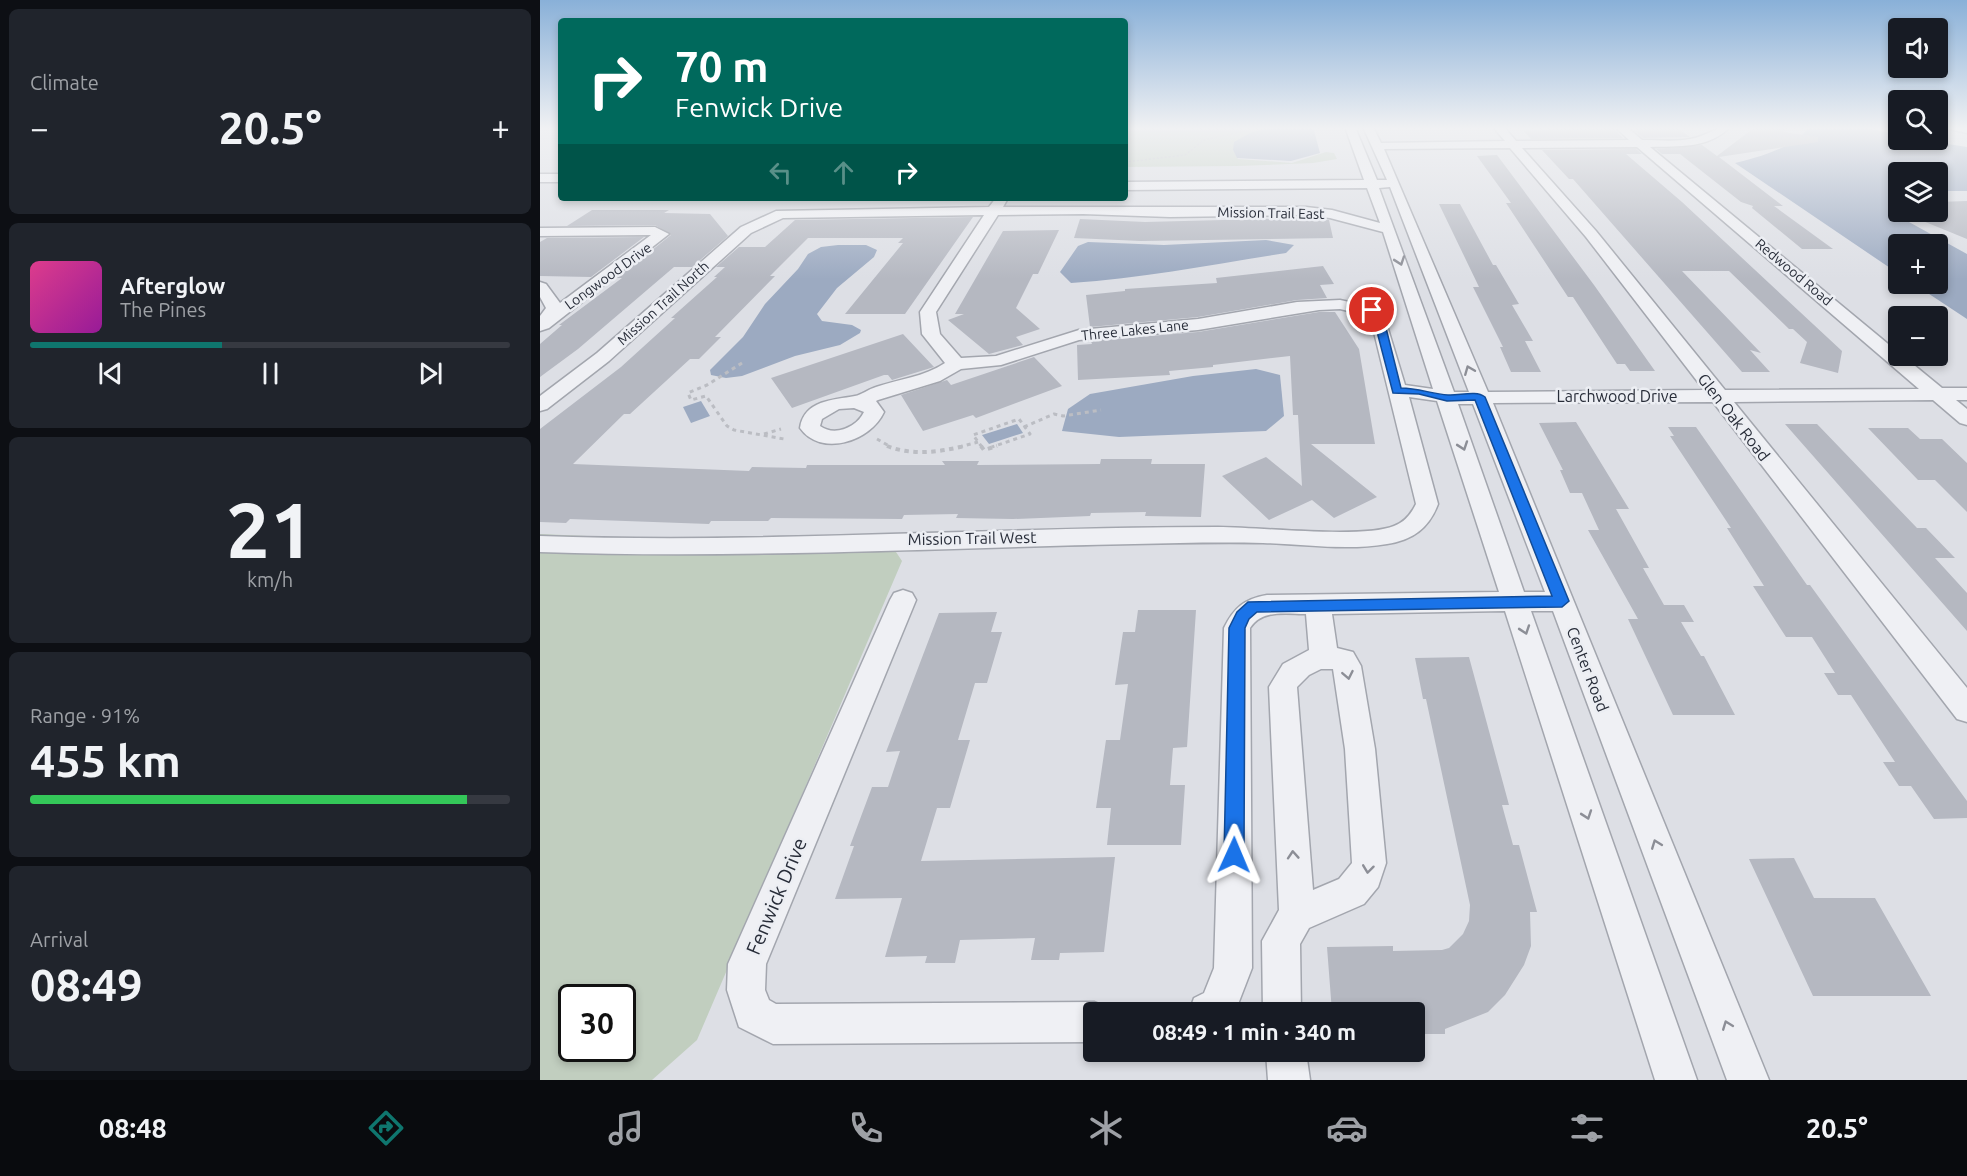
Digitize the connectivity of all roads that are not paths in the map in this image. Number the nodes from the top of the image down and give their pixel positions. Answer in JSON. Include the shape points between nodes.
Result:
{"nodes":[{"id":1,"x":1244,"y":177,"type":"edge"},
{"id":2,"x":1541,"y":177,"type":"edge"},
{"id":3,"x":1680,"y":177,"type":"edge"},
{"id":4,"x":540,"y":178,"type":"edge"},
{"id":5,"x":558,"y":178,"type":"edge"},
{"id":6,"x":1381,"y":179,"type":"junction"},
{"id":7,"x":1128,"y":186,"type":"edge"},
{"id":8,"x":558,"y":188,"type":"edge"},
{"id":9,"x":540,"y":189,"type":"edge"},
{"id":10,"x":998,"y":204,"type":"edge"},
{"id":11,"x":791,"y":213,"type":"joint"},
{"id":12,"x":1377,"y":226,"type":"junction"},
{"id":13,"x":540,"y":232,"type":"edge"},
{"id":14,"x":540,"y":287,"type":"edge"},
{"id":15,"x":541,"y":325,"type":"edge"},
{"id":16,"x":956,"y":364,"type":"junction"},
{"id":17,"x":1937,"y":394,"type":"junction"},
{"id":18,"x":1967,"y":394,"type":"edge"},
{"id":19,"x":1716,"y":395,"type":"junction"},
{"id":20,"x":1480,"y":397,"type":"junction"},
{"id":21,"x":1447,"y":398,"type":"junction"},
{"id":22,"x":1399,"y":400,"type":"junction"},
{"id":23,"x":860,"y":402,"type":"dead end"},
{"id":24,"x":540,"y":405,"type":"edge"},
{"id":25,"x":1967,"y":419,"type":"edge"},
{"id":26,"x":540,"y":544,"type":"edge"},
{"id":27,"x":903,"y":600,"type":"dead end"},
{"id":28,"x":1562,"y":601,"type":"junction"},
{"id":29,"x":1515,"y":602,"type":"junction"},
{"id":30,"x":1317,"y":604,"type":"junction"},
{"id":31,"x":1324,"y":657,"type":"junction"},
{"id":32,"x":1967,"y":710,"type":"edge"},
{"id":33,"x":1297,"y":914,"type":"junction"},
{"id":34,"x":1220,"y":1002,"type":"edge"},
{"id":35,"x":1282,"y":1002,"type":"edge"},
{"id":36,"x":1083,"y":1022,"type":"edge"},
{"id":37,"x":1287,"y":1062,"type":"edge"},
{"id":38,"x":1289,"y":1080,"type":"edge"},
{"id":39,"x":1676,"y":1080,"type":"edge"},
{"id":40,"x":1748,"y":1080,"type":"edge"}],
"edges":[{"from":1,"to":6,"type":"street"},
{"from":2,"to":19,"type":"street","name":"Glen Oak Road","via":[[1591,234]]},
{"from":3,"to":17,"type":"street","name":"Redwood Road"},
{"from":4,"to":5,"type":"street"},
{"from":6,"to":7,"type":"street"},
{"from":6,"to":12,"type":"street","name":"Center Road"},
{"from":20,"to":6,"type":"street","name":"Center Road","one_way":true},
{"from":8,"to":9,"type":"street"},
{"from":10,"to":11,"type":"street","name":"Mission Trail East"},
{"from":10,"to":12,"type":"street","name":"Mission Trail East","via":[[1170,213],[1306,211]]},
{"from":10,"to":16,"type":"street","via":[[928,312],[928,333]]},
{"from":11,"to":24,"type":"street","name":"Mission Trail North","via":[[774,215],[746,230],[603,357]]},
{"from":12,"to":21,"type":"street","name":"Center Road","one_way":true},
{"from":13,"to":15,"type":"street","name":"Longwood Drive","via":[[662,234]]},
{"from":14,"to":15,"type":"street","via":[[554,308]]},
{"from":16,"to":22,"type":"street","name":"Three Lakes Lane","via":[[999,360],[1077,335],[1356,305],[1376,313]]},
{"from":16,"to":23,"type":"street","via":[[942,373]]},
{"from":17,"to":18,"type":"street","name":"Larchwood Drive"},
{"from":17,"to":19,"type":"street","name":"Larchwood Drive"},
{"from":17,"to":25,"type":"street","name":"Redwood Road"},
{"from":19,"to":20,"type":"street","name":"Larchwood Drive"},
{"from":19,"to":32,"type":"street","name":"Glen Oak Road"},
{"from":20,"to":21,"type":"street","name":"Larchwood Drive"},
{"from":20,"to":28,"type":"street","name":"Center Road"},
{"from":21,"to":22,"type":"street","name":"Larchwood Drive","via":[[1424,408]]},
{"from":21,"to":29,"type":"street","name":"Center Road","one_way":true},
{"from":22,"to":26,"type":"street","name":"Mission Trail West","via":[[1427,504],[1423,517],[1404,531],[1388,536],[932,538],[626,548]]},
{"from":27,"to":36,"type":"street","name":"Fenwick Drive","via":[[747,964],[746,990],[753,1013],[773,1024]]},
{"from":28,"to":29,"type":"street"},
{"from":40,"to":28,"type":"street","name":"Center Road","one_way":true},
{"from":29,"to":30,"type":"street"},
{"from":29,"to":39,"type":"street","name":"Center Road","one_way":true},
{"from":30,"to":31,"type":"street"},
{"from":30,"to":34,"type":"street","via":[[1253,606],[1242,616],[1237,628],[1233,968]]},
{"from":33,"to":31,"type":"street","one_way":true,"via":[[1283,687],[1286,676]]},
{"from":31,"to":33,"type":"street","one_way":true,"via":[[1343,660],[1347,666],[1360,749],[1369,863],[1366,879],[1354,892]]},
{"from":33,"to":35,"type":"street","via":[[1281,941]]},
{"from":37,"to":38,"type":"street"}]}
